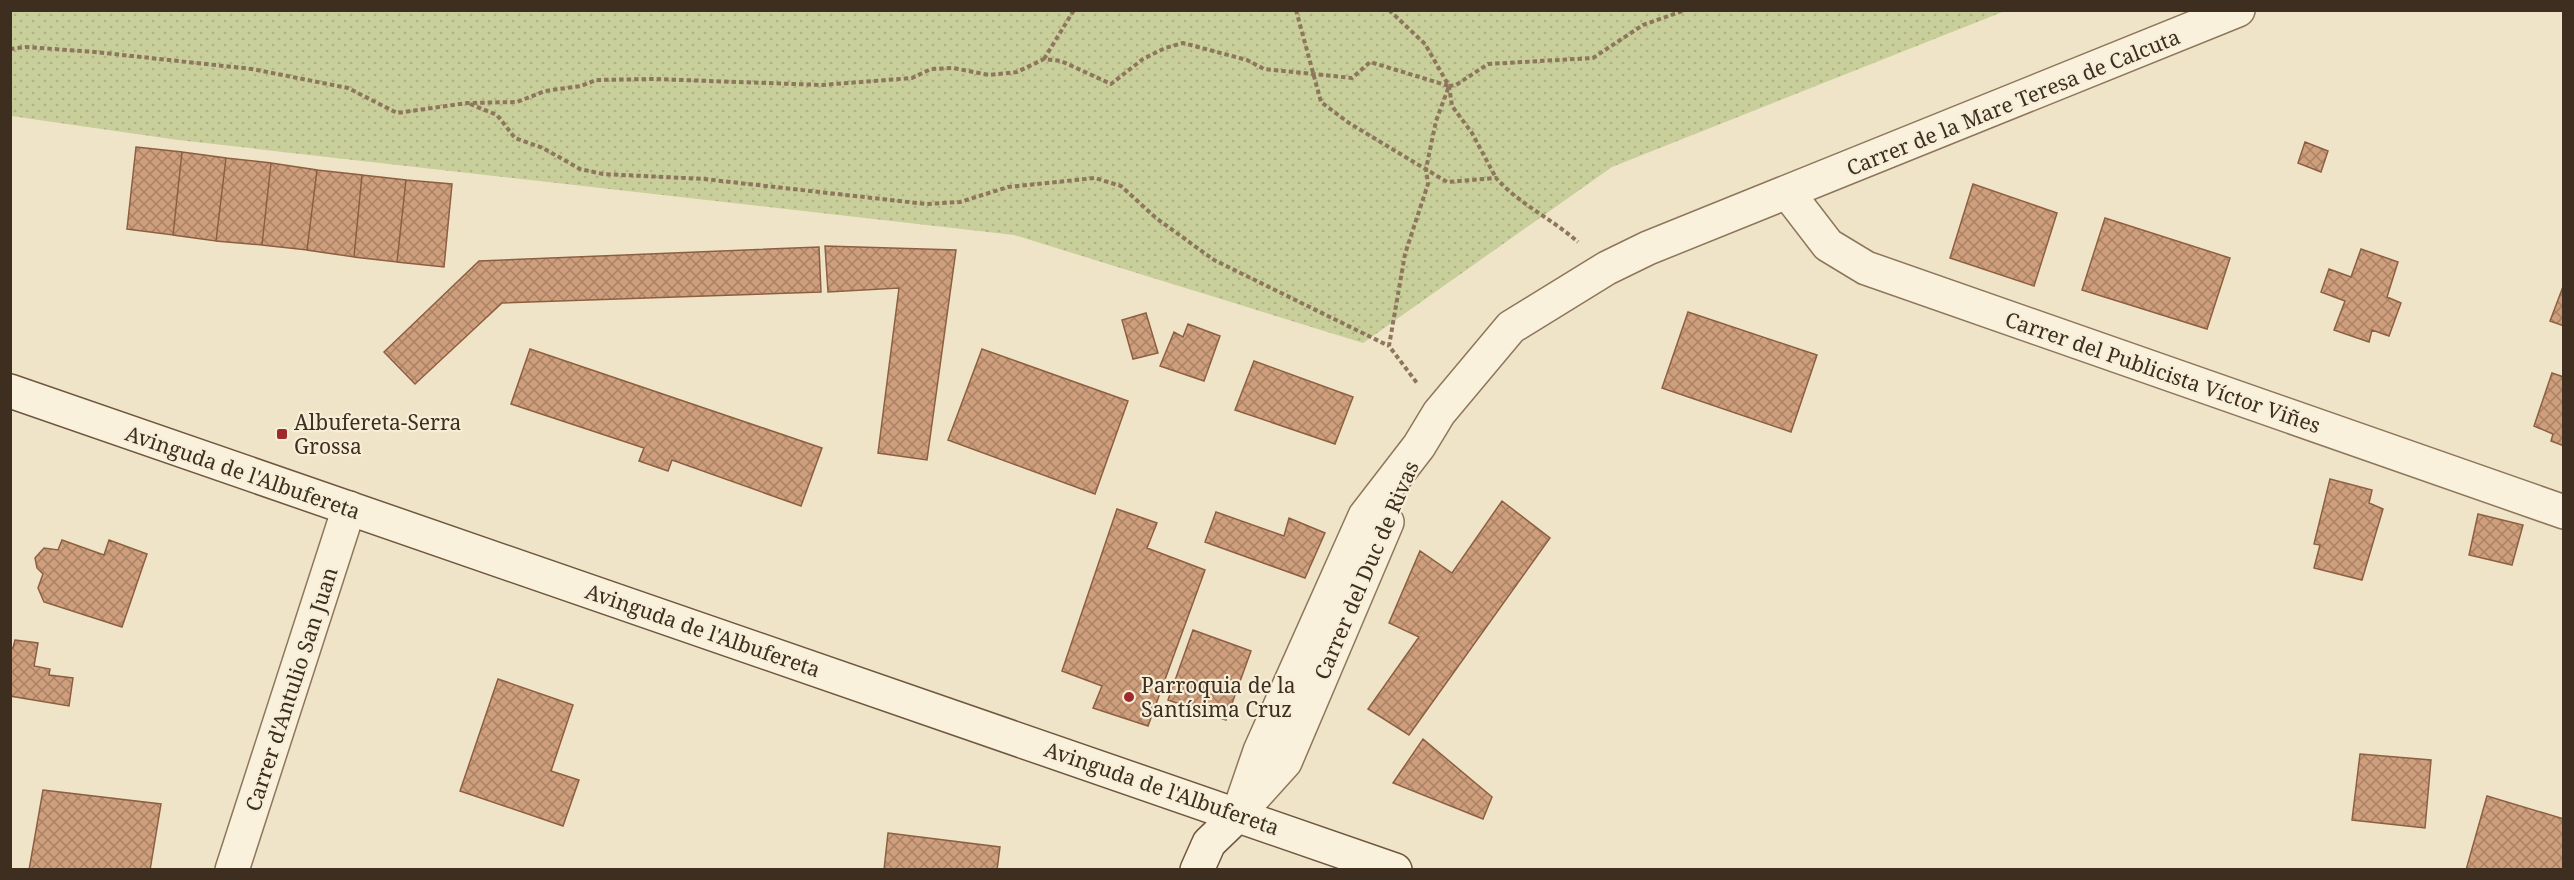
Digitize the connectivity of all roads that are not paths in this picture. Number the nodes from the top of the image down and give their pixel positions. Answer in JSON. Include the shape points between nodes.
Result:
{"nodes":[{"id":1,"x":2238,"y":10,"type":"edge"},
{"id":2,"x":1788,"y":193,"type":"junction"},
{"id":3,"x":10,"y":391,"type":"edge"},
{"id":4,"x":350,"y":508,"type":"junction"},
{"id":5,"x":2564,"y":512,"type":"edge"},
{"id":6,"x":1238,"y":815,"type":"junction"},
{"id":7,"x":232,"y":870,"type":"edge"},
{"id":8,"x":1197,"y":870,"type":"edge"},
{"id":9,"x":1395,"y":870,"type":"edge"}],
"edges":[{"from":1,"to":2,"type":"street","name":"Carrer de la Mare Teresa de Calcuta"},
{"from":2,"to":5,"type":"street","name":"Carrer del Publicista Víctor Viñes","via":[[1828,245],[1866,268]]},
{"from":2,"to":6,"type":"street","name":"Carrer del Duc de Rivas","via":[[1648,248],[1607,268],[1511,327],[1439,413],[1419,446],[1285,762]]},
{"from":3,"to":4,"type":"street","name":"Avinguda de l'Albufereta"},
{"from":4,"to":6,"type":"street","name":"Avinguda de l'Albufereta"},
{"from":4,"to":7,"type":"street","name":"Carrer d'Antulio San Juan"},
{"from":6,"to":8,"type":"street","name":"Carrer del Duc de Rivas","via":[[1209,843]]},
{"from":6,"to":9,"type":"street","name":"Avinguda de l'Albufereta"}]}
